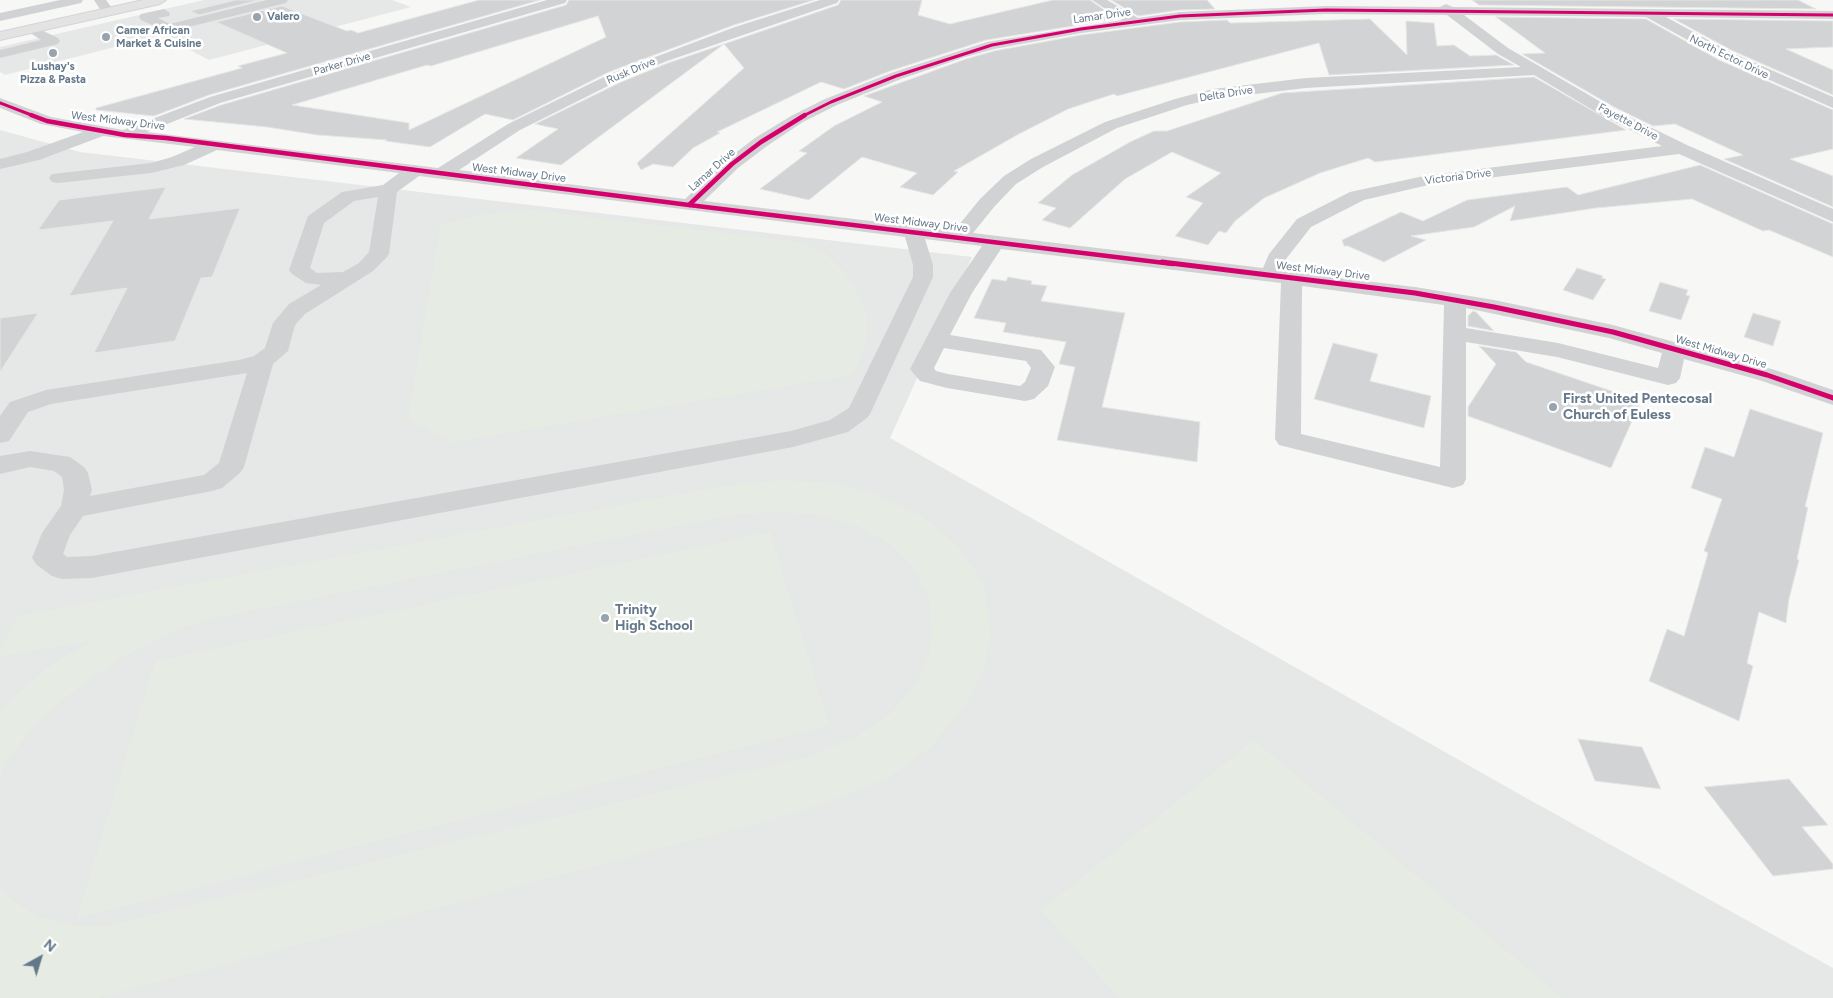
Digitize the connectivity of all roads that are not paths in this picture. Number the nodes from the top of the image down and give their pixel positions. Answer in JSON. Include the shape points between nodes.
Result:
{"nodes":[{"id":1,"x":77,"y":0,"type":"edge"},
{"id":2,"x":100,"y":0,"type":"edge"},
{"id":3,"x":160,"y":0,"type":"edge"},
{"id":4,"x":282,"y":0,"type":"edge"},
{"id":5,"x":561,"y":0,"type":"edge"},
{"id":6,"x":833,"y":0,"type":"edge"},
{"id":7,"x":1098,"y":0,"type":"edge"},
{"id":8,"x":1631,"y":0,"type":"edge"},
{"id":9,"x":143,"y":4,"type":"junction"},
{"id":10,"x":1444,"y":5,"type":"edge"},
{"id":11,"x":109,"y":12,"type":"junction"},
{"id":12,"x":1647,"y":12,"type":"junction"},
{"id":13,"x":1833,"y":15,"type":"edge"},
{"id":14,"x":0,"y":17,"type":"edge"},
{"id":15,"x":1136,"y":22,"type":"junction"},
{"id":16,"x":30,"y":29,"type":"junction"},
{"id":17,"x":0,"y":36,"type":"edge"},
{"id":18,"x":0,"y":54,"type":"edge"},
{"id":19,"x":1536,"y":71,"type":"junction"},
{"id":20,"x":0,"y":103,"type":"edge"},
{"id":21,"x":1833,"y":103,"type":"edge"},
{"id":22,"x":101,"y":131,"type":"junction"},
{"id":23,"x":125,"y":135,"type":"junction"},
{"id":24,"x":215,"y":144,"type":"junction"},
{"id":25,"x":1681,"y":150,"type":"junction"},
{"id":26,"x":0,"y":164,"type":"edge"},
{"id":27,"x":416,"y":170,"type":"junction"},
{"id":28,"x":442,"y":173,"type":"junction"},
{"id":29,"x":58,"y":178,"type":"dead end"},
{"id":30,"x":389,"y":190,"type":"junction"},
{"id":31,"x":689,"y":205,"type":"junction"},
{"id":32,"x":1833,"y":216,"type":"edge"},
{"id":33,"x":913,"y":232,"type":"junction"},
{"id":34,"x":959,"y":238,"type":"junction"},
{"id":35,"x":995,"y":242,"type":"junction"},
{"id":36,"x":1282,"y":276,"type":"junction"},
{"id":37,"x":349,"y":278,"type":"junction"},
{"id":38,"x":1455,"y":300,"type":"junction"},
{"id":39,"x":1455,"y":333,"type":"junction"},
{"id":40,"x":936,"y":340,"type":"dead end"},
{"id":41,"x":1674,"y":350,"type":"junction"},
{"id":42,"x":262,"y":361,"type":"junction"},
{"id":43,"x":1833,"y":398,"type":"edge"},
{"id":44,"x":0,"y":435,"type":"edge"},
{"id":45,"x":0,"y":465,"type":"edge"},
{"id":46,"x":74,"y":508,"type":"junction"}],
"edges":[{"from":1,"to":14,"type":"street"},
{"from":2,"to":11,"type":"street"},
{"from":3,"to":9,"type":"main road"},
{"from":4,"to":9,"type":"street","via":[[168,28],[146,17],[170,12]]},
{"from":5,"to":23,"type":"street","name":"Parker Drive","via":[[216,100]]},
{"from":6,"to":28,"type":"street","name":"Rusk Drive","via":[[722,36],[616,77],[514,127]]},
{"from":7,"to":15,"type":"street"},
{"from":8,"to":12,"type":"street","name":"North Ector Drive"},
{"from":9,"to":11,"type":"main road"},
{"from":10,"to":12,"type":"street","name":"Lamar Drive"},
{"from":10,"to":15,"type":"street","name":"Lamar Drive","via":[[1228,13]]},
{"from":10,"to":19,"type":"street","name":"Fayette Drive"},
{"from":11,"to":16,"type":"main road"},
{"from":12,"to":13,"type":"street","name":"Lamar Drive"},
{"from":12,"to":21,"type":"street","name":"North Ector Drive","via":[[1725,55]]},
{"from":15,"to":31,"type":"street","name":"Lamar Drive","via":[[992,46],[932,64],[831,102],[762,142],[732,164]]},
{"from":16,"to":17,"type":"main road"},
{"from":16,"to":18,"type":"street","via":[[53,41]]},
{"from":19,"to":25,"type":"street","name":"Fayette Drive"},
{"from":19,"to":34,"type":"street","name":"Delta Drive","via":[[1306,83],[1213,94],[1181,102],[1110,125],[1037,163],[1010,180]]},
{"from":20,"to":22,"type":"street","name":"West Midway Drive","via":[[46,121]]},
{"from":22,"to":23,"type":"street","name":"West Midway Drive"},
{"from":22,"to":26,"type":"street","via":[[33,156]]},
{"from":23,"to":24,"type":"street","name":"West Midway Drive"},
{"from":24,"to":27,"type":"street","name":"West Midway Drive"},
{"from":24,"to":29,"type":"street","via":[[151,168]]},
{"from":25,"to":32,"type":"street","name":"Fayette Drive"},
{"from":25,"to":36,"type":"street","name":"Victoria Drive","via":[[1424,181],[1357,196],[1304,223],[1276,258]]},
{"from":27,"to":28,"type":"street","name":"West Midway Drive"},
{"from":27,"to":30,"type":"street"},
{"from":28,"to":31,"type":"street","name":"West Midway Drive"},
{"from":30,"to":37,"type":"street","via":[[379,254],[366,268]]},
{"from":30,"to":37,"type":"street","via":[[349,196],[315,220],[299,270],[313,279]]},
{"from":31,"to":33,"type":"street","name":"West Midway Drive"},
{"from":33,"to":34,"type":"street","name":"West Midway Drive"},
{"from":33,"to":46,"type":"street","via":[[923,265],[923,277],[859,412],[839,426],[794,439],[675,462],[92,567],[62,568],[47,558],[56,533]]},
{"from":34,"to":35,"type":"street","name":"West Midway Drive"},
{"from":35,"to":36,"type":"street","name":"West Midway Drive"},
{"from":35,"to":40,"type":"street","via":[[961,293]]},
{"from":36,"to":38,"type":"street","name":"West Midway Drive"},
{"from":36,"to":39,"type":"street","name":"Victoria Drive","via":[[1288,439],[1452,479]]},
{"from":37,"to":42,"type":"street","via":[[297,309],[284,323],[276,350]]},
{"from":38,"to":39,"type":"street"},
{"from":38,"to":41,"type":"street","name":"West Midway Drive","via":[[1613,332]]},
{"from":39,"to":41,"type":"street","via":[[1558,350],[1668,378]]},
{"from":41,"to":43,"type":"street","name":"West Midway Drive","via":[[1767,375]]},
{"from":42,"to":44,"type":"street","via":[[241,367],[46,396],[19,407]]},
{"from":42,"to":46,"type":"street","via":[[231,467],[212,482]]},
{"from":45,"to":46,"type":"street","via":[[30,459],[61,463],[75,473],[78,490]]}]}
